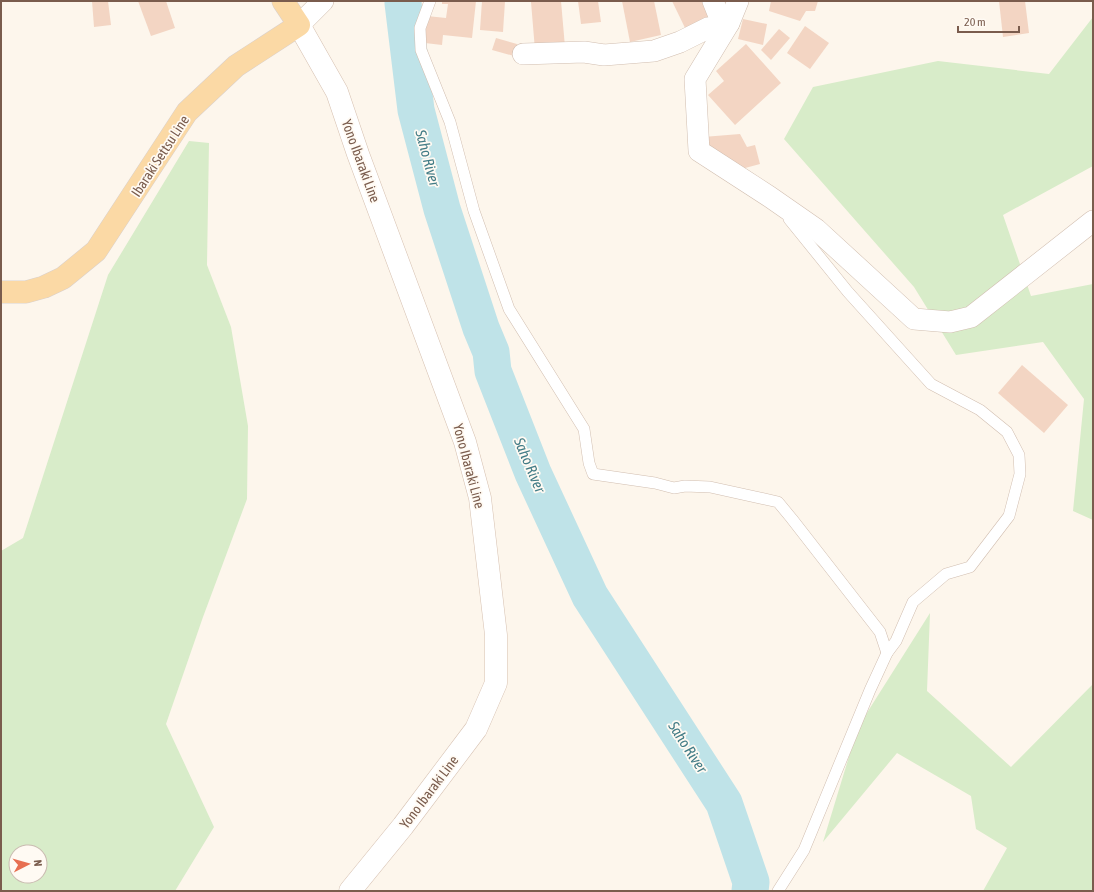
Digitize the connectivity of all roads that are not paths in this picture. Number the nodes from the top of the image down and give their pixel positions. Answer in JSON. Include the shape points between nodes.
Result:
{"nodes":[{"id":1,"x":283,"y":1,"type":"edge"},
{"id":2,"x":323,"y":1,"type":"edge"},
{"id":3,"x":430,"y":1,"type":"edge"},
{"id":4,"x":713,"y":1,"type":"edge"},
{"id":5,"x":738,"y":1,"type":"edge"},
{"id":6,"x":726,"y":24,"type":"junction"},
{"id":7,"x":299,"y":25,"type":"junction"},
{"id":8,"x":523,"y":54,"type":"dead end"},
{"id":9,"x":770,"y":197,"type":"junction"},
{"id":10,"x":1093,"y":221,"type":"edge"},
{"id":11,"x":1,"y":292,"type":"edge"},
{"id":12,"x":887,"y":653,"type":"junction"},
{"id":13,"x":350,"y":891,"type":"edge"},
{"id":14,"x":778,"y":891,"type":"edge"}],
"edges":[{"from":1,"to":7,"type":"main road"},
{"from":2,"to":7,"type":"street"},
{"from":3,"to":12,"type":"lane","via":[[420,28],[421,50],[450,122],[474,211],[509,309],[584,429],[593,474],[674,488],[710,487],[778,502],[880,632]]},
{"from":4,"to":6,"type":"street"},
{"from":5,"to":6,"type":"street"},
{"from":6,"to":8,"type":"street","via":[[708,28],[654,51],[604,55],[584,52]]},
{"from":6,"to":9,"type":"street","via":[[695,79],[700,151]]},
{"from":7,"to":11,"type":"main road","name":"Ibaraki Settsu Line","via":[[236,66],[187,112],[96,252],[63,278],[44,287],[26,292]]},
{"from":7,"to":13,"type":"main road","name":"Yono Ibaraki Line","via":[[337,92],[465,442],[480,498],[496,635],[496,683],[476,729]]},
{"from":9,"to":10,"type":"street","via":[[816,229],[914,320],[950,322],[972,317]]},
{"from":9,"to":12,"type":"lane","via":[[848,292],[931,384],[980,410],[1007,432],[1020,455],[1020,474],[1009,516],[970,567],[946,574],[913,602],[896,641]]},
{"from":12,"to":14,"type":"lane","via":[[804,850]]}]}
